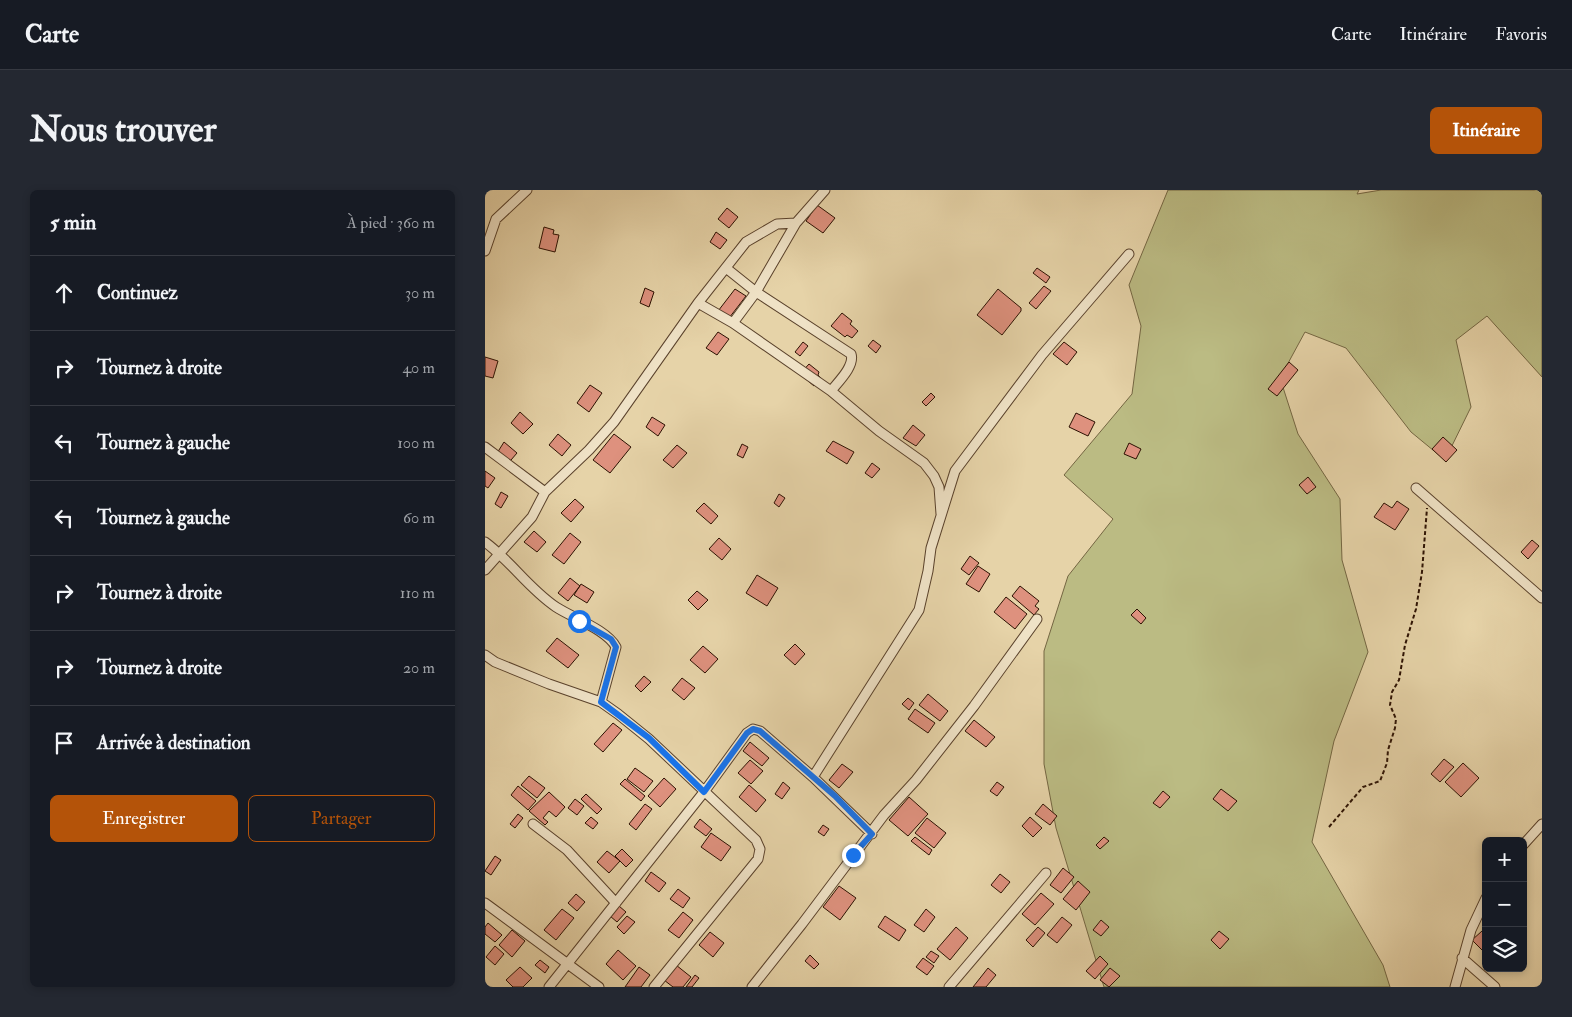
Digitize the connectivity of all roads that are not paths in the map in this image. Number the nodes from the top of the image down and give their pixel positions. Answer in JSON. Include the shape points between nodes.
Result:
{"nodes":[{"id":1,"x":527,"y":190,"type":"edge"},
{"id":2,"x":825,"y":190,"type":"edge"},
{"id":3,"x":796,"y":223,"type":"junction"},
{"id":4,"x":485,"y":251,"type":"edge"},
{"id":5,"x":1129,"y":254,"type":"dead end"},
{"id":6,"x":726,"y":268,"type":"junction"},
{"id":7,"x":756,"y":292,"type":"junction"},
{"id":8,"x":699,"y":303,"type":"junction"},
{"id":9,"x":733,"y":323,"type":"junction"},
{"id":10,"x":831,"y":392,"type":"junction"},
{"id":11,"x":485,"y":447,"type":"edge"},
{"id":12,"x":1416,"y":488,"type":"dead end"},
{"id":13,"x":545,"y":492,"type":"junction"},
{"id":14,"x":941,"y":518,"type":"junction"},
{"id":15,"x":485,"y":542,"type":"edge"},
{"id":16,"x":499,"y":552,"type":"junction"},
{"id":17,"x":485,"y":570,"type":"edge"},
{"id":18,"x":1542,"y":598,"type":"edge"},
{"id":19,"x":1037,"y":618,"type":"dead end"},
{"id":20,"x":485,"y":655,"type":"edge"},
{"id":21,"x":601,"y":702,"type":"junction"},
{"id":22,"x":813,"y":777,"type":"junction"},
{"id":23,"x":704,"y":792,"type":"junction"},
{"id":24,"x":533,"y":824,"type":"dead end"},
{"id":25,"x":1542,"y":824,"type":"edge"},
{"id":26,"x":872,"y":834,"type":"junction"},
{"id":27,"x":1527,"y":841,"type":"edge"},
{"id":28,"x":1046,"y":873,"type":"dead end"},
{"id":29,"x":485,"y":903,"type":"edge"},
{"id":30,"x":616,"y":904,"type":"junction"},
{"id":31,"x":1482,"y":907,"type":"edge"},
{"id":32,"x":1461,"y":958,"type":"junction"},
{"id":33,"x":568,"y":964,"type":"junction"},
{"id":34,"x":549,"y":987,"type":"edge"},
{"id":35,"x":599,"y":987,"type":"edge"},
{"id":36,"x":654,"y":987,"type":"edge"},
{"id":37,"x":752,"y":987,"type":"edge"},
{"id":38,"x":949,"y":987,"type":"edge"},
{"id":39,"x":1455,"y":987,"type":"edge"},
{"id":40,"x":1495,"y":987,"type":"edge"}],
"edges":[{"from":1,"to":4,"type":"street","via":[[496,219]]},
{"from":2,"to":3,"type":"street"},
{"from":3,"to":6,"type":"street","via":[[777,224],[754,236],[745,242]]},
{"from":3,"to":7,"type":"street"},
{"from":5,"to":14,"type":"street","via":[[1043,355],[955,471]]},
{"from":6,"to":7,"type":"street"},
{"from":6,"to":8,"type":"street"},
{"from":7,"to":9,"type":"street"},
{"from":7,"to":10,"type":"street","via":[[851,354],[851,365]]},
{"from":8,"to":9,"type":"street"},
{"from":8,"to":13,"type":"street","via":[[614,422]]},
{"from":9,"to":10,"type":"street"},
{"from":10,"to":14,"type":"street","via":[[924,463],[935,476],[939,488]]},
{"from":11,"to":13,"type":"street"},
{"from":12,"to":18,"type":"street"},
{"from":13,"to":16,"type":"street","via":[[532,517]]},
{"from":14,"to":22,"type":"street","via":[[931,548],[919,610]]},
{"from":15,"to":16,"type":"street"},
{"from":16,"to":17,"type":"street"},
{"from":16,"to":21,"type":"street","via":[[533,590],[611,639],[616,647]]},
{"from":19,"to":26,"type":"street","via":[[974,706]]},
{"from":20,"to":21,"type":"street","via":[[531,677]]},
{"from":21,"to":23,"type":"street","via":[[649,738]]},
{"from":22,"to":23,"type":"street","via":[[760,731],[753,729]]},
{"from":22,"to":26,"type":"street"},
{"from":23,"to":30,"type":"street"},
{"from":23,"to":36,"type":"street","via":[[756,840],[760,849],[758,859]]},
{"from":24,"to":30,"type":"street","via":[[567,850]]},
{"from":25,"to":27,"type":"street"},
{"from":26,"to":37,"type":"street"},
{"from":28,"to":38,"type":"street"},
{"from":29,"to":33,"type":"street"},
{"from":30,"to":33,"type":"street"},
{"from":31,"to":32,"type":"street"},
{"from":32,"to":39,"type":"street"},
{"from":32,"to":40,"type":"street"},
{"from":33,"to":34,"type":"street"},
{"from":33,"to":35,"type":"street"}]}
